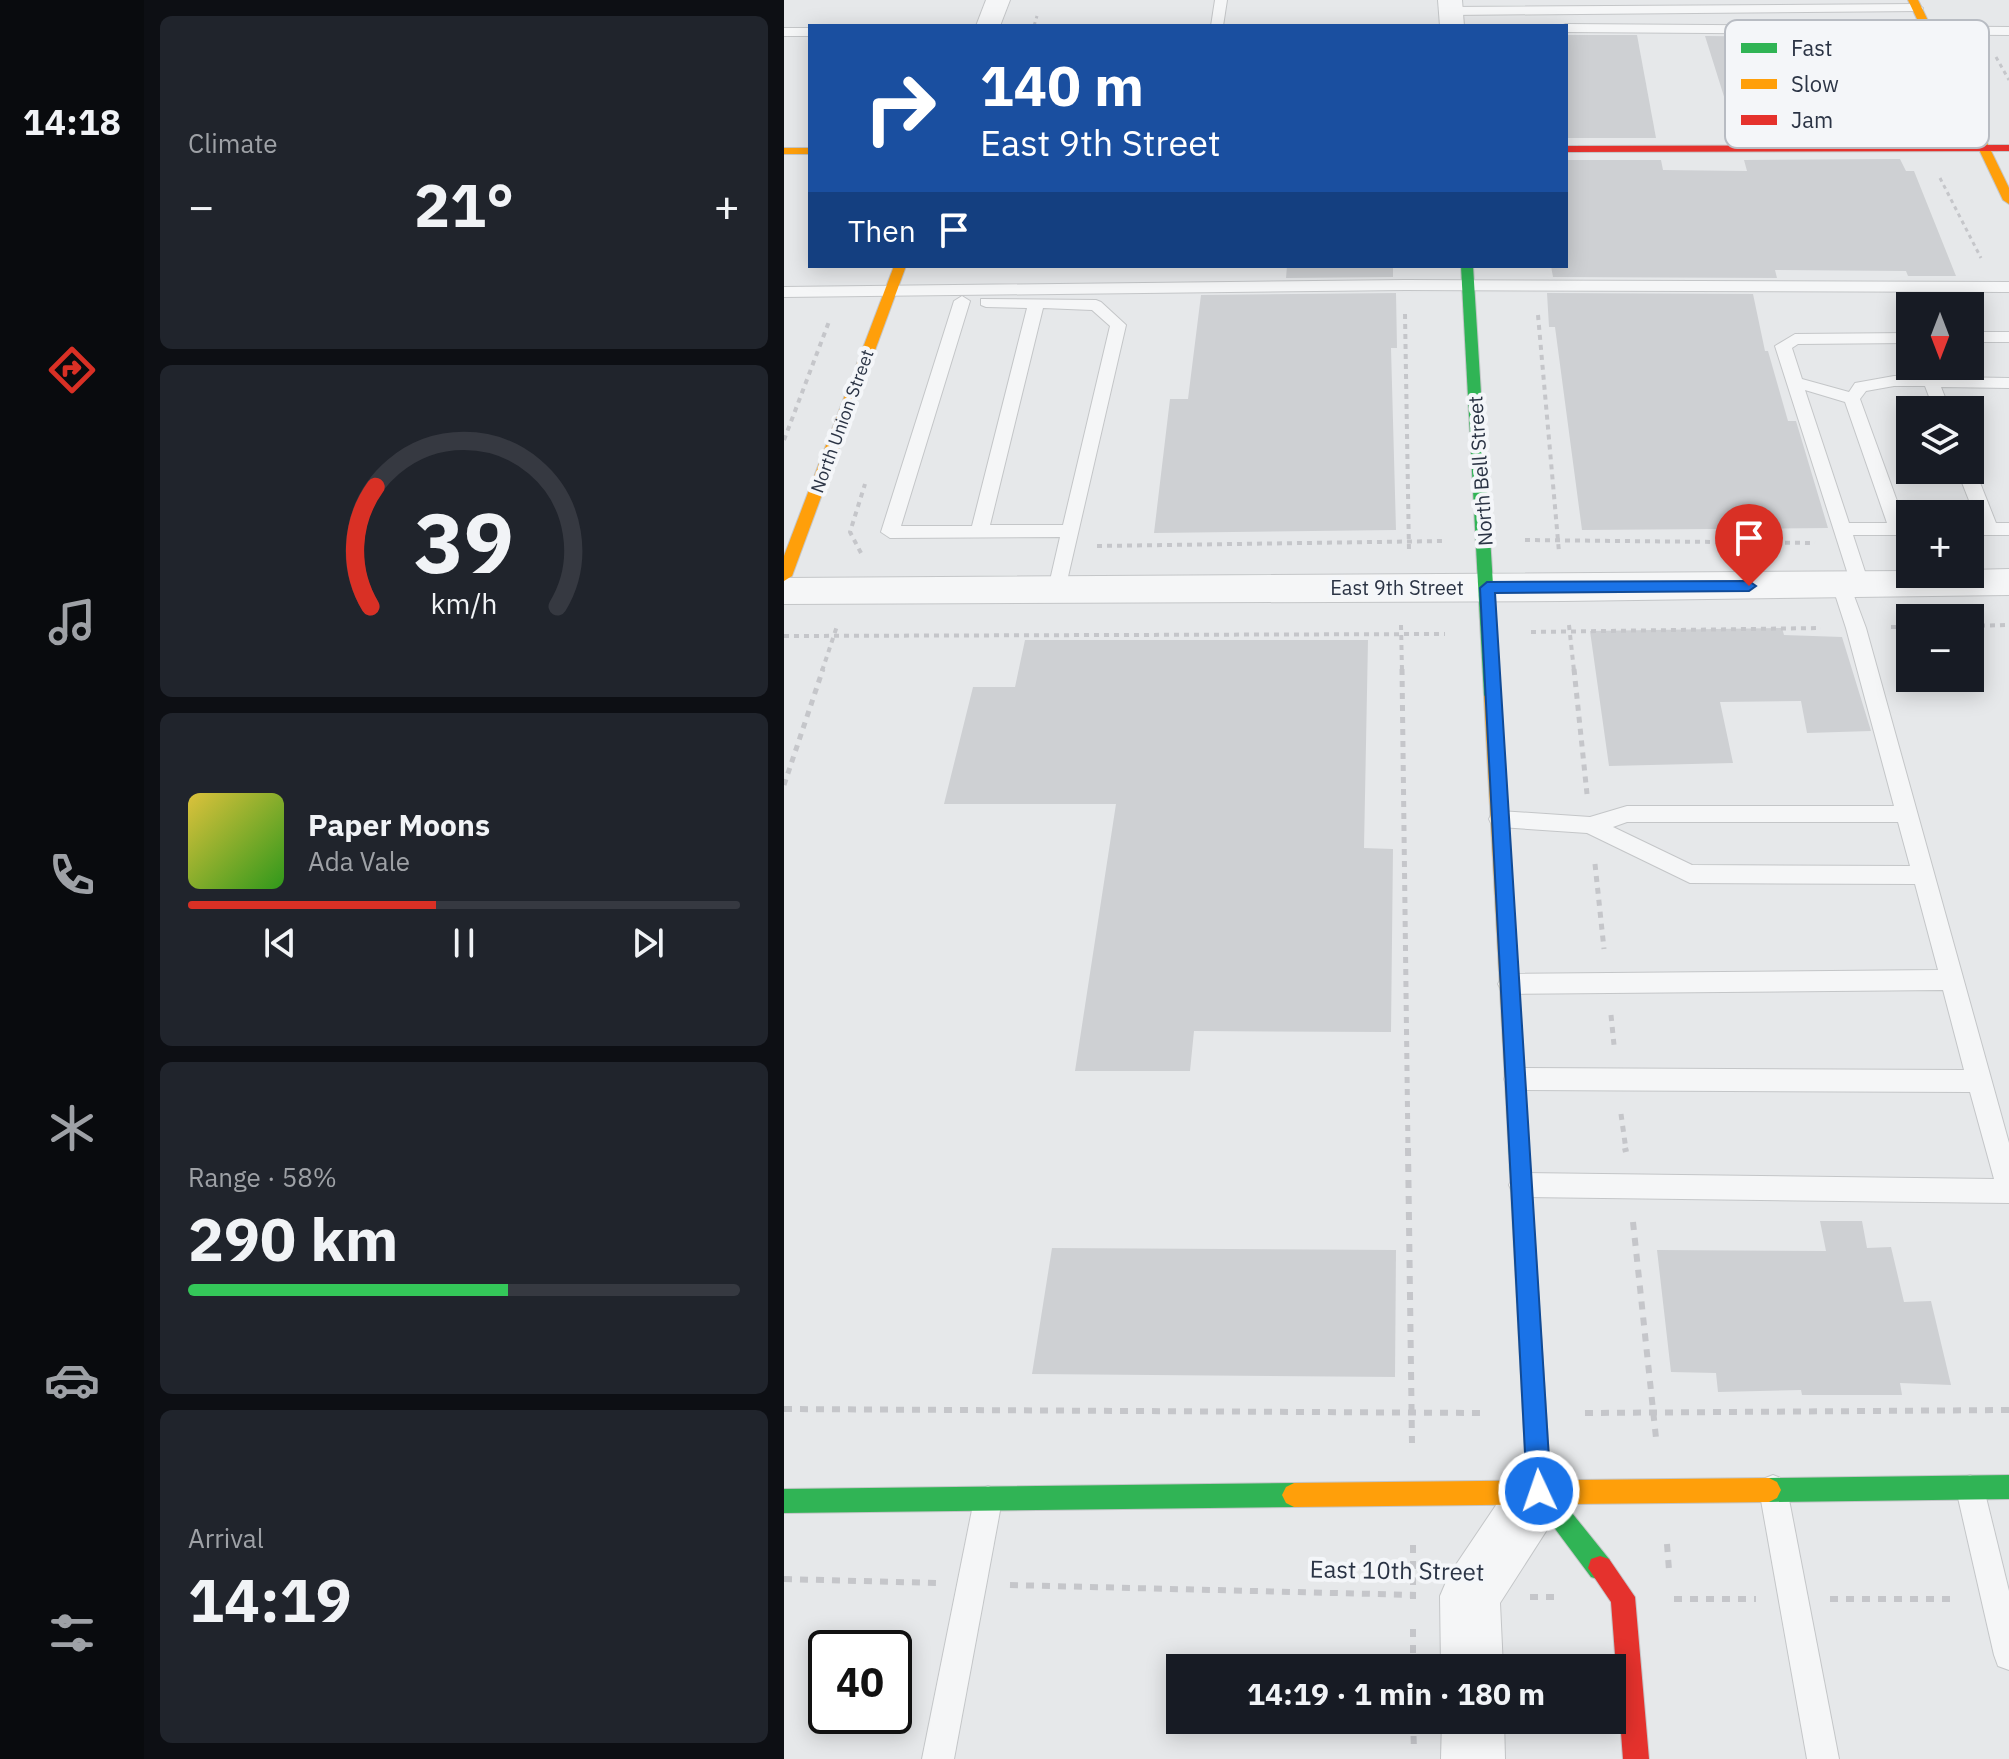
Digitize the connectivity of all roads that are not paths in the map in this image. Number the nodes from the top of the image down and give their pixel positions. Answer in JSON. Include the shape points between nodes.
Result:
{"nodes":[{"id":1,"x":998,"y":0,"type":"edge"},
{"id":2,"x":1221,"y":0,"type":"edge"},
{"id":3,"x":1848,"y":4,"type":"edge"},
{"id":4,"x":1915,"y":4,"type":"edge"},
{"id":5,"x":1451,"y":12,"type":"edge"},
{"id":6,"x":989,"y":24,"type":"edge"},
{"id":7,"x":1217,"y":24,"type":"edge"},
{"id":8,"x":1568,"y":28,"type":"edge"},
{"id":9,"x":1725,"y":29,"type":"edge"},
{"id":10,"x":1989,"y":31,"type":"edge"},
{"id":11,"x":2009,"y":31,"type":"edge"},
{"id":12,"x":784,"y":32,"type":"edge"},
{"id":13,"x":808,"y":32,"type":"edge"},
{"id":14,"x":1927,"y":148,"type":"edge"},
{"id":15,"x":1927,"y":148,"type":"edge"},
{"id":16,"x":1984,"y":148,"type":"junction"},
{"id":17,"x":2009,"y":148,"type":"edge"},
{"id":18,"x":1568,"y":149,"type":"edge"},
{"id":19,"x":784,"y":151,"type":"edge"},
{"id":20,"x":808,"y":151,"type":"edge"},
{"id":21,"x":2009,"y":200,"type":"edge"},
{"id":22,"x":899,"y":268,"type":"edge"},
{"id":23,"x":1467,"y":268,"type":"edge"},
{"id":24,"x":1468,"y":287,"type":"junction"},
{"id":25,"x":2002,"y":287,"type":"edge"},
{"id":26,"x":784,"y":292,"type":"edge"},
{"id":27,"x":890,"y":292,"type":"junction"},
{"id":28,"x":962,"y":301,"type":"junction"},
{"id":29,"x":1036,"y":303,"type":"junction"},
{"id":30,"x":1984,"y":337,"type":"edge"},
{"id":31,"x":2009,"y":337,"type":"edge"},
{"id":32,"x":1896,"y":338,"type":"edge"},
{"id":33,"x":1931,"y":382,"type":"junction"},
{"id":34,"x":1794,"y":383,"type":"junction"},
{"id":35,"x":2009,"y":383,"type":"edge"},
{"id":36,"x":1936,"y":396,"type":"edge"},
{"id":37,"x":1852,"y":399,"type":"junction"},
{"id":38,"x":1896,"y":509,"type":"edge"},
{"id":39,"x":1984,"y":529,"type":"edge"},
{"id":40,"x":2009,"y":529,"type":"edge"},
{"id":41,"x":1896,"y":530,"type":"edge"},
{"id":42,"x":980,"y":531,"type":"junction"},
{"id":43,"x":1845,"y":536,"type":"junction"},
{"id":44,"x":1070,"y":538,"type":"junction"},
{"id":45,"x":784,"y":576,"type":"edge"},
{"id":46,"x":2009,"y":582,"type":"edge"},
{"id":47,"x":1850,"y":585,"type":"junction"},
{"id":48,"x":1487,"y":588,"type":"junction"},
{"id":49,"x":1057,"y":589,"type":"junction"},
{"id":50,"x":784,"y":591,"type":"edge"},
{"id":51,"x":1907,"y":814,"type":"junction"},
{"id":52,"x":1500,"y":819,"type":"junction"},
{"id":53,"x":1590,"y":825,"type":"junction"},
{"id":54,"x":1923,"y":875,"type":"junction"},
{"id":55,"x":1952,"y":980,"type":"junction"},
{"id":56,"x":1510,"y":984,"type":"junction"},
{"id":57,"x":1516,"y":1079,"type":"junction"},
{"id":58,"x":1980,"y":1081,"type":"junction"},
{"id":59,"x":1522,"y":1185,"type":"junction"},
{"id":60,"x":2009,"y":1190,"type":"edge"},
{"id":61,"x":1969,"y":1487,"type":"junction"},
{"id":62,"x":2009,"y":1487,"type":"edge"},
{"id":63,"x":1773,"y":1488,"type":"junction"},
{"id":64,"x":1539,"y":1491,"type":"junction"},
{"id":65,"x":988,"y":1499,"type":"junction"},
{"id":66,"x":784,"y":1501,"type":"edge"},
{"id":67,"x":1472,"y":1654,"type":"edge"},
{"id":68,"x":2009,"y":1655,"type":"edge"},
{"id":69,"x":1473,"y":1734,"type":"edge"},
{"id":70,"x":938,"y":1759,"type":"edge"},
{"id":71,"x":1473,"y":1759,"type":"edge"},
{"id":72,"x":1636,"y":1759,"type":"edge"},
{"id":73,"x":1823,"y":1759,"type":"edge"}],
"edges":[{"from":1,"to":6,"type":"street"},
{"from":2,"to":7,"type":"lane"},
{"from":3,"to":4,"type":"lane"},
{"from":3,"to":5,"type":"lane"},
{"from":8,"to":9,"type":"lane"},
{"from":10,"to":11,"type":"lane"},
{"from":12,"to":13,"type":"lane"},
{"from":14,"to":16,"type":"street"},
{"from":15,"to":18,"type":"street"},
{"from":16,"to":17,"type":"street"},
{"from":16,"to":21,"type":"street"},
{"from":19,"to":20,"type":"street"},
{"from":22,"to":27,"type":"street","name":"North Union Street"},
{"from":23,"to":24,"type":"street","name":"North Bell Street"},
{"from":24,"to":25,"type":"lane"},
{"from":24,"to":27,"type":"lane"},
{"from":24,"to":48,"type":"street","name":"North Bell Street"},
{"from":26,"to":27,"type":"lane"},
{"from":27,"to":28,"type":"lane"},
{"from":27,"to":45,"type":"street","name":"North Union Street"},
{"from":28,"to":29,"type":"lane"},
{"from":28,"to":42,"type":"lane","via":[[890,532]]},
{"from":29,"to":42,"type":"lane"},
{"from":29,"to":44,"type":"lane","via":[[1096,305],[1118,325]]},
{"from":30,"to":31,"type":"lane"},
{"from":32,"to":34,"type":"lane","via":[[1795,339],[1783,346]]},
{"from":33,"to":35,"type":"lane"},
{"from":33,"to":36,"type":"lane"},
{"from":33,"to":37,"type":"lane","via":[[1861,387]]},
{"from":34,"to":37,"type":"lane"},
{"from":34,"to":43,"type":"lane"},
{"from":37,"to":38,"type":"lane"},
{"from":39,"to":40,"type":"lane"},
{"from":41,"to":43,"type":"lane"},
{"from":42,"to":44,"type":"lane"},
{"from":43,"to":47,"type":"lane"},
{"from":44,"to":49,"type":"lane"},
{"from":46,"to":47,"type":"street","name":"East 9th Street"},
{"from":47,"to":48,"type":"street","name":"East 9th Street"},
{"from":47,"to":51,"type":"lane","via":[[1856,628]]},
{"from":48,"to":49,"type":"street","name":"East 9th Street"},
{"from":48,"to":52,"type":"street","name":"North Bell Street"},
{"from":49,"to":50,"type":"street","name":"East 9th Street"},
{"from":51,"to":53,"type":"lane","via":[[1627,814]]},
{"from":51,"to":54,"type":"lane"},
{"from":52,"to":53,"type":"lane"},
{"from":52,"to":56,"type":"street","name":"North Bell Street"},
{"from":53,"to":54,"type":"lane","via":[[1690,874]]},
{"from":54,"to":55,"type":"lane"},
{"from":55,"to":56,"type":"lane"},
{"from":55,"to":58,"type":"lane"},
{"from":56,"to":57,"type":"street","name":"North Bell Street"},
{"from":57,"to":58,"type":"lane"},
{"from":57,"to":59,"type":"street","name":"North Bell Street"},
{"from":58,"to":60,"type":"lane"},
{"from":59,"to":60,"type":"lane"},
{"from":59,"to":64,"type":"street","name":"North Bell Street"},
{"from":61,"to":62,"type":"street"},
{"from":61,"to":63,"type":"street"},
{"from":61,"to":68,"type":"lane"},
{"from":63,"to":64,"type":"street"},
{"from":63,"to":73,"type":"lane"},
{"from":64,"to":65,"type":"street"},
{"from":64,"to":67,"type":"street","via":[[1470,1596]]},
{"from":64,"to":72,"type":"street","via":[[1623,1597]]},
{"from":65,"to":66,"type":"street"},
{"from":65,"to":70,"type":"lane"},
{"from":69,"to":71,"type":"street"}]}
